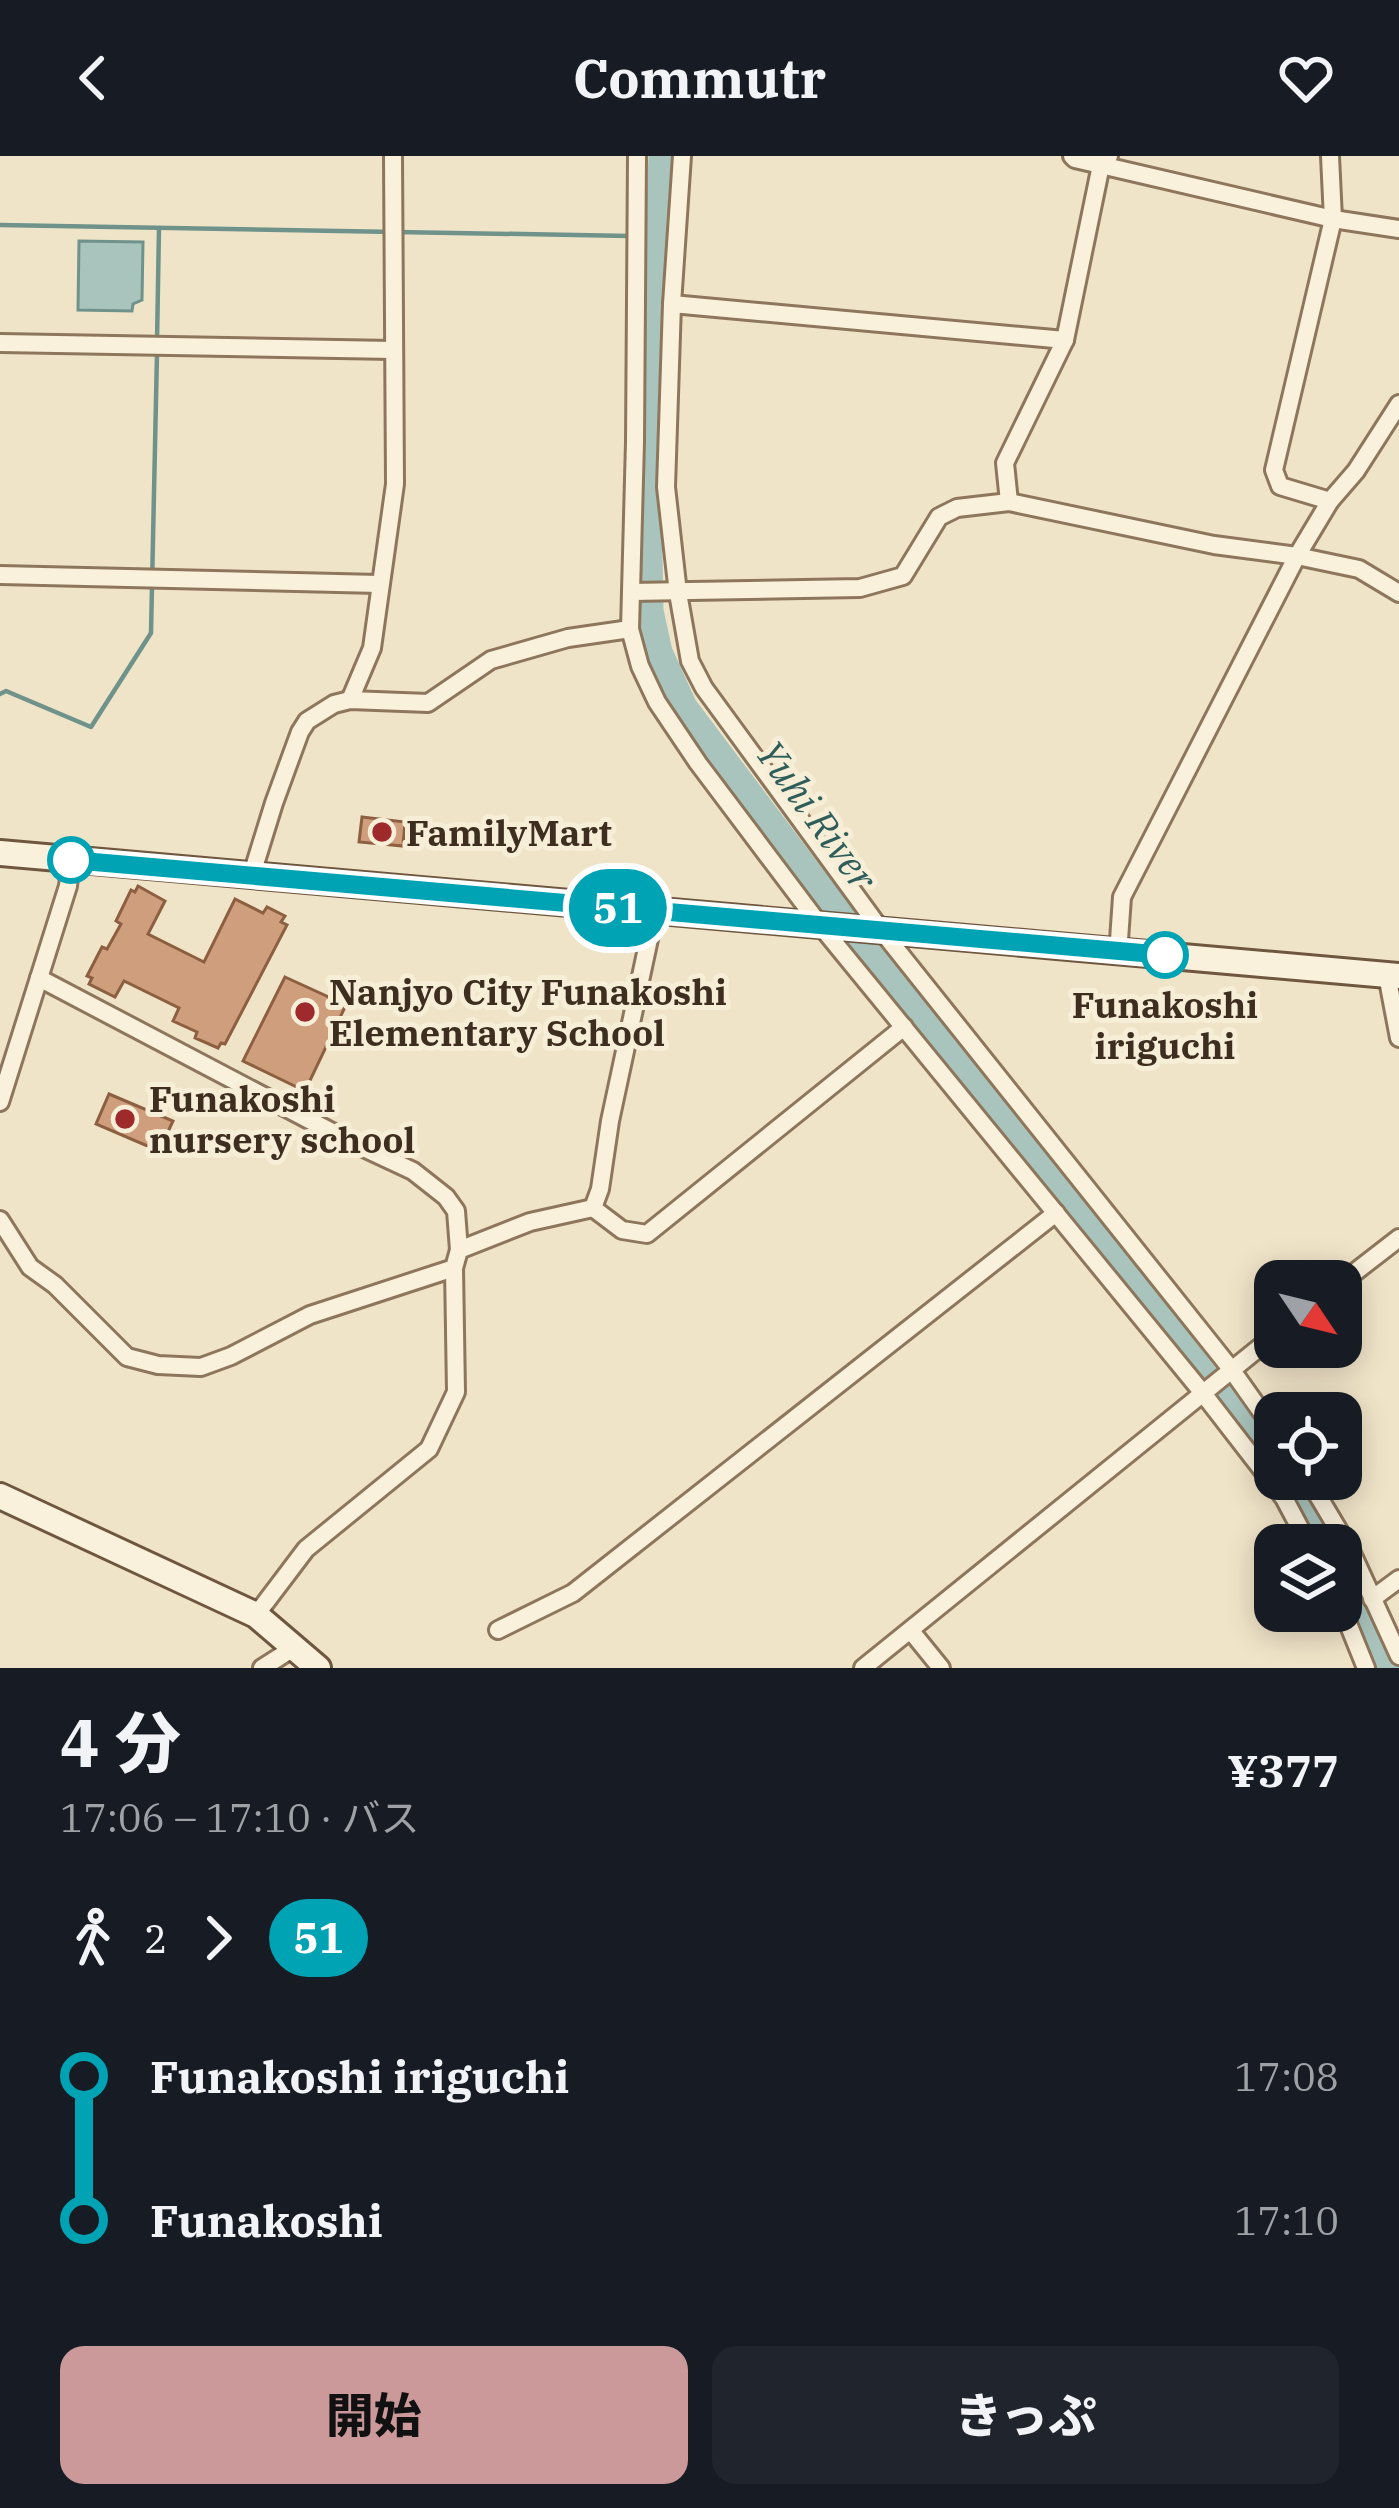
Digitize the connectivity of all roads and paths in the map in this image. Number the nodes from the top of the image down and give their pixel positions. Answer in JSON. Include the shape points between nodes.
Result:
{"nodes":[{"id":1,"x":393,"y":156,"type":"edge"},
{"id":2,"x":638,"y":156,"type":"edge"},
{"id":3,"x":682,"y":156,"type":"edge"},
{"id":4,"x":1072,"y":156,"type":"edge"},
{"id":5,"x":1330,"y":156,"type":"edge"},
{"id":6,"x":1105,"y":160,"type":"edge"},
{"id":7,"x":1334,"y":219,"type":"junction"},
{"id":8,"x":1399,"y":229,"type":"edge"},
{"id":9,"x":672,"y":304,"type":"junction"},
{"id":10,"x":1065,"y":340,"type":"junction"},
{"id":11,"x":0,"y":343,"type":"edge"},
{"id":12,"x":393,"y":350,"type":"junction"},
{"id":13,"x":1399,"y":404,"type":"edge"},
{"id":14,"x":1393,"y":428,"type":"edge"},
{"id":15,"x":1330,"y":501,"type":"junction"},
{"id":16,"x":1009,"y":502,"type":"junction"},
{"id":17,"x":1297,"y":556,"type":"junction"},
{"id":18,"x":0,"y":575,"type":"edge"},
{"id":19,"x":379,"y":584,"type":"junction"},
{"id":20,"x":631,"y":592,"type":"junction"},
{"id":21,"x":678,"y":593,"type":"junction"},
{"id":22,"x":1399,"y":593,"type":"edge"},
{"id":23,"x":630,"y":629,"type":"junction"},
{"id":24,"x":350,"y":700,"type":"junction"},
{"id":25,"x":0,"y":854,"type":"edge"},
{"id":26,"x":71,"y":860,"type":"junction"},
{"id":27,"x":252,"y":874,"type":"junction"},
{"id":28,"x":655,"y":911,"type":"junction"},
{"id":29,"x":826,"y":925,"type":"junction"},
{"id":30,"x":875,"y":930,"type":"junction"},
{"id":31,"x":1121,"y":951,"type":"junction"},
{"id":32,"x":1393,"y":976,"type":"edge"},
{"id":33,"x":39,"y":978,"type":"junction"},
{"id":34,"x":904,"y":1027,"type":"junction"},
{"id":35,"x":1399,"y":1038,"type":"edge"},
{"id":36,"x":0,"y":1102,"type":"edge"},
{"id":37,"x":593,"y":1208,"type":"junction"},
{"id":38,"x":1056,"y":1213,"type":"junction"},
{"id":39,"x":0,"y":1220,"type":"edge"},
{"id":40,"x":1399,"y":1238,"type":"edge"},
{"id":41,"x":457,"y":1259,"type":"junction"},
{"id":42,"x":1362,"y":1267,"type":"edge"},
{"id":43,"x":1254,"y":1351,"type":"edge"},
{"id":44,"x":1231,"y":1369,"type":"junction"},
{"id":45,"x":1202,"y":1392,"type":"junction"},
{"id":46,"x":1254,"y":1401,"type":"edge"},
{"id":47,"x":0,"y":1496,"type":"edge"},
{"id":48,"x":1321,"y":1500,"type":"edge"},
{"id":49,"x":1298,"y":1524,"type":"edge"},
{"id":50,"x":1399,"y":1579,"type":"edge"},
{"id":51,"x":1372,"y":1599,"type":"junction"},
{"id":52,"x":256,"y":1615,"type":"junction"},
{"id":53,"x":497,"y":1630,"type":"dead end"},
{"id":54,"x":911,"y":1631,"type":"junction"},
{"id":55,"x":1351,"y":1632,"type":"edge"},
{"id":56,"x":296,"y":1647,"type":"junction"},
{"id":57,"x":1399,"y":1656,"type":"edge"},
{"id":58,"x":262,"y":1668,"type":"edge"},
{"id":59,"x":318,"y":1668,"type":"edge"},
{"id":60,"x":863,"y":1668,"type":"edge"},
{"id":61,"x":941,"y":1668,"type":"edge"},
{"id":62,"x":1366,"y":1668,"type":"edge"}],
"edges":[{"from":1,"to":12,"type":"street"},
{"from":2,"to":20,"type":"street"},
{"from":3,"to":9,"type":"street"},
{"from":4,"to":6,"type":"street"},
{"from":5,"to":7,"type":"street"},
{"from":6,"to":7,"type":"street"},
{"from":6,"to":10,"type":"street"},
{"from":7,"to":8,"type":"street"},
{"from":7,"to":15,"type":"street","via":[[1274,470],[1280,486]]},
{"from":9,"to":10,"type":"street"},
{"from":9,"to":21,"type":"street","via":[[666,488]]},
{"from":10,"to":16,"type":"street","via":[[1005,463]]},
{"from":11,"to":12,"type":"street"},
{"from":12,"to":19,"type":"street","via":[[395,484]]},
{"from":13,"to":14,"type":"street"},
{"from":14,"to":15,"type":"street"},
{"from":15,"to":17,"type":"street"},
{"from":16,"to":17,"type":"street"},
{"from":16,"to":21,"type":"street","via":[[939,517],[903,576],[860,588]]},
{"from":17,"to":22,"type":"street","via":[[1359,569]]},
{"from":17,"to":31,"type":"street","via":[[1122,897]]},
{"from":18,"to":19,"type":"street"},
{"from":19,"to":24,"type":"street","via":[[372,648]]},
{"from":20,"to":21,"type":"street"},
{"from":20,"to":23,"type":"street"},
{"from":21,"to":30,"type":"street","via":[[690,661],[704,688]]},
{"from":23,"to":24,"type":"street","via":[[491,660],[428,703]]},
{"from":23,"to":29,"type":"street","via":[[657,702]]},
{"from":24,"to":27,"type":"street","via":[[300,732]]},
{"from":25,"to":26,"type":"main road"},
{"from":26,"to":27,"type":"main road"},
{"from":26,"to":33,"type":"street"},
{"from":27,"to":28,"type":"main road"},
{"from":28,"to":29,"type":"main road"},
{"from":28,"to":37,"type":"street"},
{"from":29,"to":30,"type":"main road"},
{"from":29,"to":34,"type":"street"},
{"from":30,"to":31,"type":"main road"},
{"from":30,"to":44,"type":"street"},
{"from":31,"to":32,"type":"main road"},
{"from":32,"to":35,"type":"street"},
{"from":33,"to":36,"type":"street"},
{"from":33,"to":41,"type":"street","via":[[413,1171],[456,1211]]},
{"from":34,"to":37,"type":"street","via":[[647,1234],[622,1230]]},
{"from":34,"to":38,"type":"street"},
{"from":37,"to":41,"type":"street","via":[[530,1222]]},
{"from":38,"to":45,"type":"street"},
{"from":38,"to":53,"type":"street","via":[[573,1593]]},
{"from":39,"to":41,"type":"street","via":[[30,1267],[127,1357],[158,1364],[200,1366],[231,1356],[310,1315]]},
{"from":40,"to":42,"type":"street"},
{"from":41,"to":52,"type":"street","via":[[456,1392],[429,1449],[306,1549]]},
{"from":43,"to":44,"type":"street"},
{"from":44,"to":45,"type":"street"},
{"from":44,"to":46,"type":"street"},
{"from":45,"to":49,"type":"street"},
{"from":45,"to":54,"type":"street"},
{"from":47,"to":52,"type":"main road"},
{"from":48,"to":51,"type":"street"},
{"from":50,"to":51,"type":"street"},
{"from":51,"to":57,"type":"street"},
{"from":52,"to":56,"type":"main road"},
{"from":54,"to":60,"type":"street"},
{"from":54,"to":61,"type":"street"},
{"from":55,"to":62,"type":"street"},
{"from":56,"to":58,"type":"street"},
{"from":56,"to":59,"type":"main road"}]}
